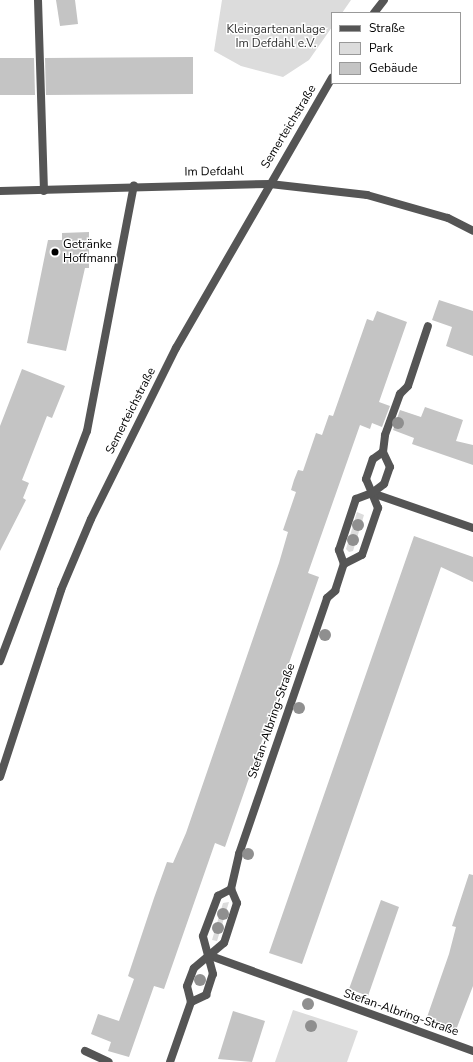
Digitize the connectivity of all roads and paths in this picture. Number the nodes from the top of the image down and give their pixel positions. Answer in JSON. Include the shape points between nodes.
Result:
{"nodes":[{"id":1,"x":38,"y":0,"type":"edge"},
{"id":2,"x":384,"y":0,"type":"edge"},
{"id":3,"x":375,"y":12,"type":"edge"},
{"id":4,"x":331,"y":80,"type":"edge"},
{"id":5,"x":270,"y":184,"type":"junction"},
{"id":6,"x":134,"y":185,"type":"junction"},
{"id":7,"x":44,"y":191,"type":"junction"},
{"id":8,"x":0,"y":192,"type":"edge"},
{"id":9,"x":473,"y":231,"type":"edge"},
{"id":10,"x":428,"y":326,"type":"dead end"},
{"id":11,"x":383,"y":452,"type":"junction"},
{"id":12,"x":372,"y":493,"type":"junction"},
{"id":13,"x":473,"y":528,"type":"edge"},
{"id":14,"x":344,"y":564,"type":"junction"},
{"id":15,"x":0,"y":661,"type":"edge"},
{"id":16,"x":0,"y":777,"type":"edge"},
{"id":17,"x":231,"y":889,"type":"junction"},
{"id":18,"x":208,"y":955,"type":"junction"},
{"id":19,"x":191,"y":1002,"type":"junction"},
{"id":20,"x":85,"y":1051,"type":"dead end"},
{"id":21,"x":473,"y":1051,"type":"edge"},
{"id":22,"x":109,"y":1062,"type":"edge"},
{"id":23,"x":170,"y":1062,"type":"edge"}],
"edges":[{"from":1,"to":7,"type":"street"},
{"from":2,"to":3,"type":"street"},
{"from":4,"to":5,"type":"street","name":"Semerteichstraße"},
{"from":5,"to":6,"type":"street","name":"Im Defdahl"},
{"from":5,"to":9,"type":"street","name":"Im Defdahl","via":[[367,195],[448,218]]},
{"from":5,"to":16,"type":"street","name":"Semerteichstraße","via":[[176,348],[91,519],[62,590]]},
{"from":6,"to":7,"type":"street","name":"Im Defdahl"},
{"from":6,"to":15,"type":"street","via":[[87,431]]},
{"from":7,"to":8,"type":"street","name":"Im Defdahl"},
{"from":10,"to":11,"type":"street","via":[[408,386],[400,394],[385,435]]},
{"from":11,"to":12,"type":"street","via":[[373,459],[366,479]]},
{"from":11,"to":12,"type":"street","via":[[390,467],[384,484]]},
{"from":12,"to":13,"type":"street"},
{"from":12,"to":14,"type":"street","via":[[356,499],[339,550]]},
{"from":12,"to":14,"type":"street","via":[[378,508],[362,555]]},
{"from":14,"to":17,"type":"street","name":"Stefan-Albring-Straße","via":[[314,636],[238,854]]},
{"from":17,"to":18,"type":"street","via":[[218,896],[203,936]]},
{"from":17,"to":18,"type":"street","name":"Stefan-Albring-Straße","via":[[237,903],[224,943]]},
{"from":18,"to":19,"type":"street","name":"Stefan-Albring-Straße","via":[[194,968],[187,986]]},
{"from":18,"to":19,"type":"street","via":[[213,974],[206,995]]},
{"from":18,"to":21,"type":"street","name":"Stefan-Albring-Straße"},
{"from":19,"to":23,"type":"street","name":"Stefan-Albring-Straße"},
{"from":20,"to":22,"type":"street"}]}
